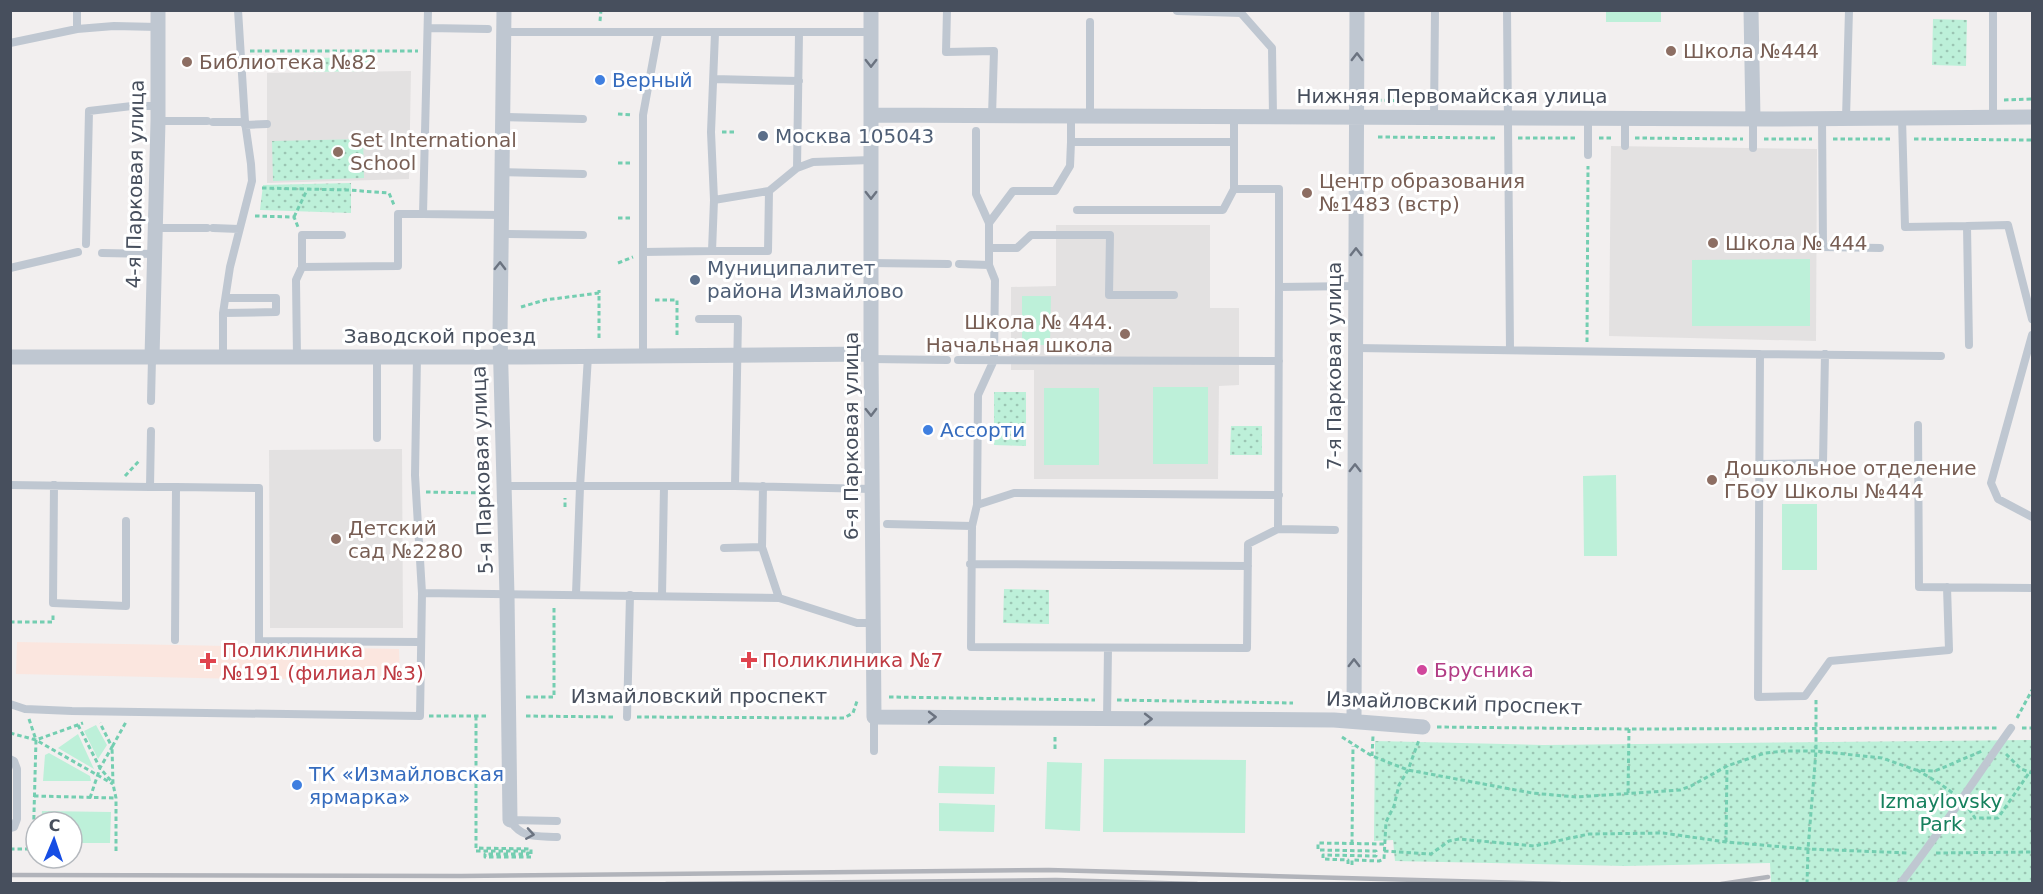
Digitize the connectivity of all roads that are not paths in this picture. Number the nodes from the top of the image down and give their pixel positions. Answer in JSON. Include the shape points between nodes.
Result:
{"nodes":[{"id":1,"x":77,"y":10,"type":"edge"},
{"id":2,"x":158,"y":10,"type":"edge"},
{"id":3,"x":238,"y":10,"type":"edge"},
{"id":4,"x":428,"y":10,"type":"edge"},
{"id":5,"x":504,"y":10,"type":"edge"},
{"id":6,"x":871,"y":10,"type":"edge"},
{"id":7,"x":947,"y":10,"type":"edge"},
{"id":8,"x":1357,"y":10,"type":"edge"},
{"id":9,"x":1435,"y":10,"type":"edge"},
{"id":10,"x":1507,"y":10,"type":"edge"},
{"id":11,"x":1751,"y":10,"type":"edge"},
{"id":12,"x":1849,"y":10,"type":"edge"},
{"id":13,"x":1993,"y":10,"type":"edge"},
{"id":14,"x":1177,"y":11,"type":"edge"},
{"id":15,"x":1090,"y":22,"type":"dead end"},
{"id":16,"x":158,"y":27,"type":"junction"},
{"id":17,"x":428,"y":28,"type":"junction"},
{"id":18,"x":77,"y":29,"type":"junction"},
{"id":19,"x":488,"y":29,"type":"dead end"},
{"id":20,"x":504,"y":32,"type":"junction"},
{"id":21,"x":871,"y":32,"type":"junction"},
{"id":22,"x":658,"y":33,"type":"junction"},
{"id":23,"x":715,"y":33,"type":"junction"},
{"id":24,"x":799,"y":33,"type":"junction"},
{"id":25,"x":10,"y":43,"type":"edge"},
{"id":26,"x":714,"y":80,"type":"junction"},
{"id":27,"x":799,"y":81,"type":"junction"},
{"id":28,"x":158,"y":114,"type":"junction"},
{"id":29,"x":871,"y":115,"type":"junction"},
{"id":30,"x":992,"y":116,"type":"junction"},
{"id":31,"x":1071,"y":116,"type":"junction"},
{"id":32,"x":1089,"y":116,"type":"junction"},
{"id":33,"x":1234,"y":116,"type":"junction"},
{"id":34,"x":1273,"y":116,"type":"junction"},
{"id":35,"x":1357,"y":116,"type":"junction"},
{"id":36,"x":503,"y":117,"type":"junction"},
{"id":37,"x":1993,"y":117,"type":"junction"},
{"id":38,"x":2032,"y":117,"type":"edge"},
{"id":39,"x":1434,"y":118,"type":"junction"},
{"id":40,"x":1508,"y":118,"type":"junction"},
{"id":41,"x":1588,"y":118,"type":"junction"},
{"id":42,"x":1625,"y":118,"type":"junction"},
{"id":43,"x":1822,"y":118,"type":"junction"},
{"id":44,"x":1846,"y":118,"type":"junction"},
{"id":45,"x":1902,"y":118,"type":"junction"},
{"id":46,"x":583,"y":119,"type":"dead end"},
{"id":47,"x":1753,"y":119,"type":"junction"},
{"id":48,"x":245,"y":123,"type":"junction"},
{"id":49,"x":267,"y":124,"type":"dead end"},
{"id":50,"x":976,"y":131,"type":"dead end"},
{"id":51,"x":1071,"y":142,"type":"junction"},
{"id":52,"x":1234,"y":142,"type":"junction"},
{"id":53,"x":1625,"y":142,"type":"road end"},
{"id":54,"x":1754,"y":148,"type":"dead end"},
{"id":55,"x":1588,"y":155,"type":"road end"},
{"id":56,"x":871,"y":160,"type":"junction"},
{"id":57,"x":797,"y":168,"type":"junction"},
{"id":58,"x":502,"y":172,"type":"junction"},
{"id":59,"x":583,"y":174,"type":"dead end"},
{"id":60,"x":1234,"y":189,"type":"junction"},
{"id":61,"x":769,"y":191,"type":"junction"},
{"id":62,"x":714,"y":200,"type":"junction"},
{"id":63,"x":1077,"y":210,"type":"dead end"},
{"id":64,"x":423,"y":214,"type":"junction"},
{"id":65,"x":501,"y":214,"type":"junction"},
{"id":66,"x":989,"y":223,"type":"junction"},
{"id":67,"x":1967,"y":226,"type":"junction"},
{"id":68,"x":155,"y":228,"type":"junction"},
{"id":69,"x":239,"y":229,"type":"junction"},
{"id":70,"x":501,"y":234,"type":"junction"},
{"id":71,"x":342,"y":235,"type":"dead end"},
{"id":72,"x":584,"y":235,"type":"dead end"},
{"id":73,"x":86,"y":244,"type":"dead end"},
{"id":74,"x":989,"y":248,"type":"junction"},
{"id":75,"x":1880,"y":248,"type":"dead end"},
{"id":76,"x":712,"y":251,"type":"junction"},
{"id":77,"x":78,"y":252,"type":"dead end"},
{"id":78,"x":643,"y":252,"type":"junction"},
{"id":79,"x":102,"y":253,"type":"dead end"},
{"id":80,"x":155,"y":254,"type":"junction"},
{"id":81,"x":871,"y":263,"type":"junction"},
{"id":82,"x":948,"y":264,"type":"dead end"},
{"id":83,"x":959,"y":264,"type":"dead end"},
{"id":84,"x":988,"y":265,"type":"junction"},
{"id":85,"x":302,"y":267,"type":"junction"},
{"id":86,"x":10,"y":268,"type":"edge"},
{"id":87,"x":1356,"y":286,"type":"junction"},
{"id":88,"x":1279,"y":287,"type":"junction"},
{"id":89,"x":1174,"y":296,"type":"dead end"},
{"id":90,"x":226,"y":298,"type":"junction"},
{"id":91,"x":223,"y":313,"type":"junction"},
{"id":92,"x":699,"y":319,"type":"dead end"},
{"id":93,"x":2032,"y":319,"type":"edge"},
{"id":94,"x":2032,"y":335,"type":"edge"},
{"id":95,"x":1969,"y":345,"type":"dead end"},
{"id":96,"x":1356,"y":348,"type":"junction"},
{"id":97,"x":1510,"y":350,"type":"junction"},
{"id":98,"x":1760,"y":354,"type":"junction"},
{"id":99,"x":1825,"y":354,"type":"junction"},
{"id":100,"x":739,"y":355,"type":"junction"},
{"id":101,"x":588,"y":356,"type":"junction"},
{"id":102,"x":644,"y":356,"type":"junction"},
{"id":103,"x":871,"y":356,"type":"junction"},
{"id":104,"x":1941,"y":356,"type":"dead end"},
{"id":105,"x":10,"y":357,"type":"edge"},
{"id":106,"x":377,"y":357,"type":"junction"},
{"id":107,"x":417,"y":357,"type":"junction"},
{"id":108,"x":500,"y":357,"type":"junction"},
{"id":109,"x":152,"y":358,"type":"junction"},
{"id":110,"x":223,"y":358,"type":"junction"},
{"id":111,"x":297,"y":358,"type":"junction"},
{"id":112,"x":947,"y":360,"type":"dead end"},
{"id":113,"x":958,"y":360,"type":"dead end"},
{"id":114,"x":994,"y":360,"type":"junction"},
{"id":115,"x":1279,"y":361,"type":"junction"},
{"id":116,"x":151,"y":401,"type":"dead end"},
{"id":117,"x":1918,"y":425,"type":"dead end"},
{"id":118,"x":151,"y":430,"type":"dead end"},
{"id":119,"x":377,"y":438,"type":"dead end"},
{"id":120,"x":1760,"y":464,"type":"junction"},
{"id":121,"x":10,"y":485,"type":"edge"},
{"id":122,"x":54,"y":485,"type":"junction"},
{"id":123,"x":504,"y":486,"type":"junction"},
{"id":124,"x":664,"y":486,"type":"junction"},
{"id":125,"x":735,"y":486,"type":"junction"},
{"id":126,"x":763,"y":486,"type":"junction"},
{"id":127,"x":150,"y":487,"type":"junction"},
{"id":128,"x":176,"y":487,"type":"junction"},
{"id":129,"x":547,"y":487,"type":"junction"},
{"id":130,"x":580,"y":487,"type":"junction"},
{"id":131,"x":872,"y":489,"type":"junction"},
{"id":132,"x":1279,"y":495,"type":"junction"},
{"id":133,"x":547,"y":497,"type":"dead end"},
{"id":134,"x":977,"y":505,"type":"junction"},
{"id":135,"x":2032,"y":517,"type":"edge"},
{"id":136,"x":126,"y":521,"type":"dead end"},
{"id":137,"x":888,"y":524,"type":"dead end"},
{"id":138,"x":972,"y":526,"type":"junction"},
{"id":139,"x":1278,"y":529,"type":"junction"},
{"id":140,"x":1335,"y":530,"type":"dead end"},
{"id":141,"x":762,"y":547,"type":"junction"},
{"id":142,"x":724,"y":548,"type":"dead end"},
{"id":143,"x":970,"y":564,"type":"junction"},
{"id":144,"x":1248,"y":566,"type":"junction"},
{"id":145,"x":1947,"y":587,"type":"junction"},
{"id":146,"x":2032,"y":588,"type":"edge"},
{"id":147,"x":422,"y":593,"type":"junction"},
{"id":148,"x":576,"y":594,"type":"junction"},
{"id":149,"x":507,"y":595,"type":"junction"},
{"id":150,"x":630,"y":596,"type":"junction"},
{"id":151,"x":662,"y":596,"type":"junction"},
{"id":152,"x":779,"y":598,"type":"junction"},
{"id":153,"x":873,"y":623,"type":"junction"},
{"id":154,"x":175,"y":640,"type":"dead end"},
{"id":155,"x":420,"y":642,"type":"junction"},
{"id":156,"x":1108,"y":648,"type":"junction"},
{"id":157,"x":10,"y":704,"type":"edge"},
{"id":158,"x":627,"y":717,"type":"road end"},
{"id":159,"x":874,"y":717,"type":"junction"},
{"id":160,"x":1107,"y":719,"type":"junction"},
{"id":161,"x":1354,"y":721,"type":"junction"},
{"id":162,"x":1423,"y":727,"type":"road end"},
{"id":163,"x":2011,"y":728,"type":"road end"},
{"id":164,"x":874,"y":751,"type":"dead end"},
{"id":165,"x":10,"y":759,"type":"edge"},
{"id":166,"x":510,"y":820,"type":"junction"},
{"id":167,"x":557,"y":821,"type":"dead end"},
{"id":168,"x":10,"y":828,"type":"edge"},
{"id":169,"x":557,"y":837,"type":"dead end"},
{"id":170,"x":1900,"y":884,"type":"edge"}],
"edges":[{"from":1,"to":18,"type":"lane"},
{"from":2,"to":16,"type":"street","name":"4-я Парковая улица"},
{"from":3,"to":48,"type":"lane"},
{"from":4,"to":17,"type":"lane"},
{"from":5,"to":20,"type":"street","name":"5-я Парковая улица"},
{"from":6,"to":21,"type":"street","name":"6-я Парковая улица"},
{"from":7,"to":30,"type":"lane","via":[[946,52],[994,51]]},
{"from":35,"to":8,"type":"street","name":"7-я Парковая улица","one_way":true},
{"from":9,"to":39,"type":"lane"},
{"from":10,"to":40,"type":"lane"},
{"from":11,"to":47,"type":"street"},
{"from":12,"to":44,"type":"lane"},
{"from":13,"to":37,"type":"lane"},
{"from":14,"to":34,"type":"lane","via":[[1241,13],[1272,48]]},
{"from":15,"to":32,"type":"lane"},
{"from":16,"to":18,"type":"lane"},
{"from":16,"to":28,"type":"street","name":"4-я Парковая улица"},
{"from":17,"to":19,"type":"lane"},
{"from":17,"to":64,"type":"lane"},
{"from":18,"to":25,"type":"lane"},
{"from":20,"to":22,"type":"lane"},
{"from":20,"to":36,"type":"street","name":"5-я Парковая улица"},
{"from":21,"to":24,"type":"lane"},
{"from":21,"to":29,"type":"street","name":"6-я Парковая улица","one_way":true},
{"from":22,"to":23,"type":"lane"},
{"from":22,"to":78,"type":"lane","via":[[643,115]]},
{"from":23,"to":24,"type":"lane"},
{"from":23,"to":26,"type":"lane"},
{"from":24,"to":27,"type":"lane"},
{"from":26,"to":27,"type":"lane"},
{"from":26,"to":62,"type":"lane"},
{"from":27,"to":57,"type":"lane"},
{"from":28,"to":48,"type":"lane"},
{"from":28,"to":68,"type":"street","name":"4-я Парковая улица"},
{"from":28,"to":73,"type":"lane","via":[[132,106],[89,111]]},
{"from":29,"to":30,"type":"street","name":"Нижняя Первомайская улица"},
{"from":29,"to":56,"type":"street","name":"6-я Парковая улица"},
{"from":30,"to":31,"type":"street","name":"Нижняя Первомайская улица"},
{"from":31,"to":32,"type":"street","name":"Нижняя Первомайская улица"},
{"from":31,"to":51,"type":"lane"},
{"from":32,"to":33,"type":"street","name":"Нижняя Первомайская улица"},
{"from":33,"to":34,"type":"street","name":"Нижняя Первомайская улица"},
{"from":33,"to":52,"type":"lane"},
{"from":34,"to":35,"type":"street","name":"Нижняя Первомайская улица"},
{"from":35,"to":39,"type":"street","name":"Нижняя Первомайская улица"},
{"from":87,"to":35,"type":"street","name":"7-я Парковая улица","one_way":true},
{"from":36,"to":46,"type":"lane"},
{"from":36,"to":58,"type":"street","name":"5-я Парковая улица"},
{"from":37,"to":38,"type":"street","name":"Нижняя Первомайская улица"},
{"from":37,"to":45,"type":"street","name":"Нижняя Первомайская улица"},
{"from":39,"to":40,"type":"street","name":"Нижняя Первомайская улица"},
{"from":40,"to":41,"type":"street","name":"Нижняя Первомайская улица"},
{"from":40,"to":97,"type":"lane"},
{"from":41,"to":42,"type":"street","name":"Нижняя Первомайская улица"},
{"from":41,"to":55,"type":"lane"},
{"from":42,"to":47,"type":"street","name":"Нижняя Первомайская улица"},
{"from":42,"to":53,"type":"lane"},
{"from":43,"to":44,"type":"street","name":"Нижняя Первомайская улица"},
{"from":43,"to":47,"type":"street","name":"Нижняя Первомайская улица"},
{"from":43,"to":75,"type":"lane","via":[[1823,247]]},
{"from":44,"to":45,"type":"street","name":"Нижняя Первомайская улица"},
{"from":45,"to":67,"type":"lane","via":[[1905,227]]},
{"from":47,"to":54,"type":"lane"},
{"from":48,"to":49,"type":"lane"},
{"from":48,"to":69,"type":"lane","via":[[251,185]]},
{"from":50,"to":66,"type":"lane","via":[[976,194]]},
{"from":51,"to":52,"type":"lane"},
{"from":51,"to":66,"type":"lane","via":[[1071,166],[1055,191],[1013,191]]},
{"from":52,"to":60,"type":"lane"},
{"from":56,"to":57,"type":"lane","via":[[813,162]]},
{"from":56,"to":81,"type":"street","name":"6-я Парковая улица","one_way":true},
{"from":57,"to":61,"type":"lane"},
{"from":58,"to":59,"type":"lane"},
{"from":58,"to":65,"type":"street","name":"5-я Парковая улица"},
{"from":60,"to":63,"type":"lane","via":[[1223,210]]},
{"from":60,"to":88,"type":"lane","via":[[1279,189]]},
{"from":61,"to":62,"type":"lane"},
{"from":61,"to":76,"type":"lane","via":[[768,251]]},
{"from":62,"to":76,"type":"lane"},
{"from":64,"to":65,"type":"lane"},
{"from":64,"to":85,"type":"lane","via":[[398,214],[398,266]]},
{"from":65,"to":70,"type":"street","name":"5-я Парковая улица"},
{"from":66,"to":74,"type":"lane"},
{"from":67,"to":93,"type":"lane","via":[[2008,225]]},
{"from":67,"to":95,"type":"lane"},
{"from":68,"to":69,"type":"lane"},
{"from":68,"to":80,"type":"street","name":"4-я Парковая улица"},
{"from":69,"to":90,"type":"lane"},
{"from":70,"to":72,"type":"lane"},
{"from":108,"to":70,"type":"street","name":"5-я Парковая улица","one_way":true},
{"from":71,"to":85,"type":"lane","via":[[302,235]]},
{"from":74,"to":84,"type":"lane"},
{"from":74,"to":89,"type":"lane","via":[[1017,248],[1031,235],[1110,236],[1109,295]]},
{"from":76,"to":78,"type":"lane"},
{"from":77,"to":86,"type":"lane"},
{"from":78,"to":102,"type":"lane"},
{"from":79,"to":80,"type":"lane"},
{"from":80,"to":109,"type":"street","name":"4-я Парковая улица"},
{"from":81,"to":82,"type":"lane"},
{"from":81,"to":103,"type":"street","name":"6-я Парковая улица"},
{"from":83,"to":84,"type":"lane"},
{"from":84,"to":114,"type":"lane","via":[[995,280]]},
{"from":85,"to":111,"type":"lane","via":[[296,280]]},
{"from":87,"to":88,"type":"lane"},
{"from":87,"to":96,"type":"street","name":"7-я Парковая улица"},
{"from":88,"to":115,"type":"lane"},
{"from":90,"to":91,"type":"lane"},
{"from":90,"to":91,"type":"lane","via":[[276,298],[276,312]]},
{"from":91,"to":110,"type":"lane"},
{"from":92,"to":100,"type":"lane","via":[[738,319]]},
{"from":94,"to":135,"type":"lane","via":[[1991,483],[1998,499]]},
{"from":96,"to":97,"type":"lane"},
{"from":161,"to":96,"type":"street","name":"7-я Парковая улица","one_way":true},
{"from":97,"to":98,"type":"lane"},
{"from":98,"to":99,"type":"lane"},
{"from":98,"to":120,"type":"lane"},
{"from":99,"to":104,"type":"lane"},
{"from":99,"to":120,"type":"lane","via":[[1823,464]]},
{"from":100,"to":102,"type":"street","name":"Заводской проезд"},
{"from":100,"to":103,"type":"street","name":"Заводской проезд"},
{"from":100,"to":125,"type":"lane"},
{"from":101,"to":102,"type":"street","name":"Заводской проезд"},
{"from":101,"to":108,"type":"street","name":"Заводской проезд"},
{"from":101,"to":130,"type":"lane"},
{"from":103,"to":112,"type":"lane"},
{"from":103,"to":131,"type":"street","name":"6-я Парковая улица","one_way":true},
{"from":105,"to":109,"type":"street","name":"Заводской проезд"},
{"from":106,"to":107,"type":"street","name":"Заводской проезд"},
{"from":106,"to":111,"type":"street","name":"Заводской проезд"},
{"from":106,"to":119,"type":"lane"},
{"from":107,"to":108,"type":"street","name":"Заводской проезд"},
{"from":107,"to":147,"type":"lane","via":[[416,492]]},
{"from":108,"to":123,"type":"street","name":"5-я Парковая улица"},
{"from":109,"to":110,"type":"street","name":"Заводской проезд"},
{"from":109,"to":116,"type":"lane"},
{"from":110,"to":111,"type":"street","name":"Заводской проезд"},
{"from":113,"to":114,"type":"lane"},
{"from":114,"to":115,"type":"lane"},
{"from":114,"to":134,"type":"lane","via":[[978,395]]},
{"from":115,"to":132,"type":"lane"},
{"from":117,"to":145,"type":"lane","via":[[1919,587]]},
{"from":118,"to":127,"type":"lane"},
{"from":120,"to":145,"type":"lane","via":[[1758,697],[1805,696],[1830,661],[1949,650]]},
{"from":121,"to":122,"type":"lane"},
{"from":122,"to":127,"type":"lane"},
{"from":122,"to":136,"type":"lane","via":[[53,603],[126,606]]},
{"from":123,"to":129,"type":"lane"},
{"from":123,"to":149,"type":"street","name":"5-я Парковая улица"},
{"from":124,"to":125,"type":"lane"},
{"from":124,"to":130,"type":"lane"},
{"from":124,"to":151,"type":"lane"},
{"from":125,"to":126,"type":"lane"},
{"from":126,"to":131,"type":"lane"},
{"from":126,"to":141,"type":"lane"},
{"from":127,"to":128,"type":"lane"},
{"from":128,"to":154,"type":"lane"},
{"from":128,"to":155,"type":"lane","via":[[259,488],[260,641]]},
{"from":129,"to":130,"type":"lane"},
{"from":129,"to":133,"type":"lane"},
{"from":130,"to":148,"type":"lane"},
{"from":131,"to":153,"type":"street","name":"6-я Парковая улица"},
{"from":132,"to":134,"type":"lane","via":[[1014,494]]},
{"from":132,"to":139,"type":"lane"},
{"from":134,"to":138,"type":"lane"},
{"from":137,"to":138,"type":"lane"},
{"from":138,"to":143,"type":"lane"},
{"from":139,"to":140,"type":"lane"},
{"from":139,"to":144,"type":"lane","via":[[1248,544]]},
{"from":141,"to":142,"type":"lane"},
{"from":141,"to":152,"type":"lane"},
{"from":143,"to":144,"type":"lane"},
{"from":143,"to":156,"type":"lane","via":[[971,647]]},
{"from":144,"to":156,"type":"lane","via":[[1246,648]]},
{"from":145,"to":146,"type":"lane"},
{"from":147,"to":149,"type":"lane"},
{"from":147,"to":155,"type":"lane"},
{"from":148,"to":149,"type":"lane"},
{"from":148,"to":150,"type":"lane"},
{"from":149,"to":166,"type":"street","name":"5-я Парковая улица"},
{"from":150,"to":151,"type":"lane"},
{"from":150,"to":158,"type":"lane"},
{"from":151,"to":152,"type":"lane"},
{"from":152,"to":153,"type":"lane","via":[[857,623]]},
{"from":153,"to":159,"type":"street","name":"6-я Парковая улица"},
{"from":155,"to":157,"type":"lane","via":[[420,716],[132,713],[25,709]]},
{"from":156,"to":160,"type":"lane"},
{"from":159,"to":160,"type":"street","name":"Измайловский проспект","one_way":true},
{"from":159,"to":164,"type":"lane"},
{"from":160,"to":161,"type":"street","name":"Измайловский проспект","one_way":true},
{"from":161,"to":162,"type":"street","name":"Измайловский проспект"},
{"from":163,"to":170,"type":"lane"},
{"from":165,"to":168,"type":"lane","via":[[17,769],[17,819]]},
{"from":166,"to":167,"type":"lane"},
{"from":166,"to":169,"type":"lane","one_way":true,"via":[[526,836]]}]}
